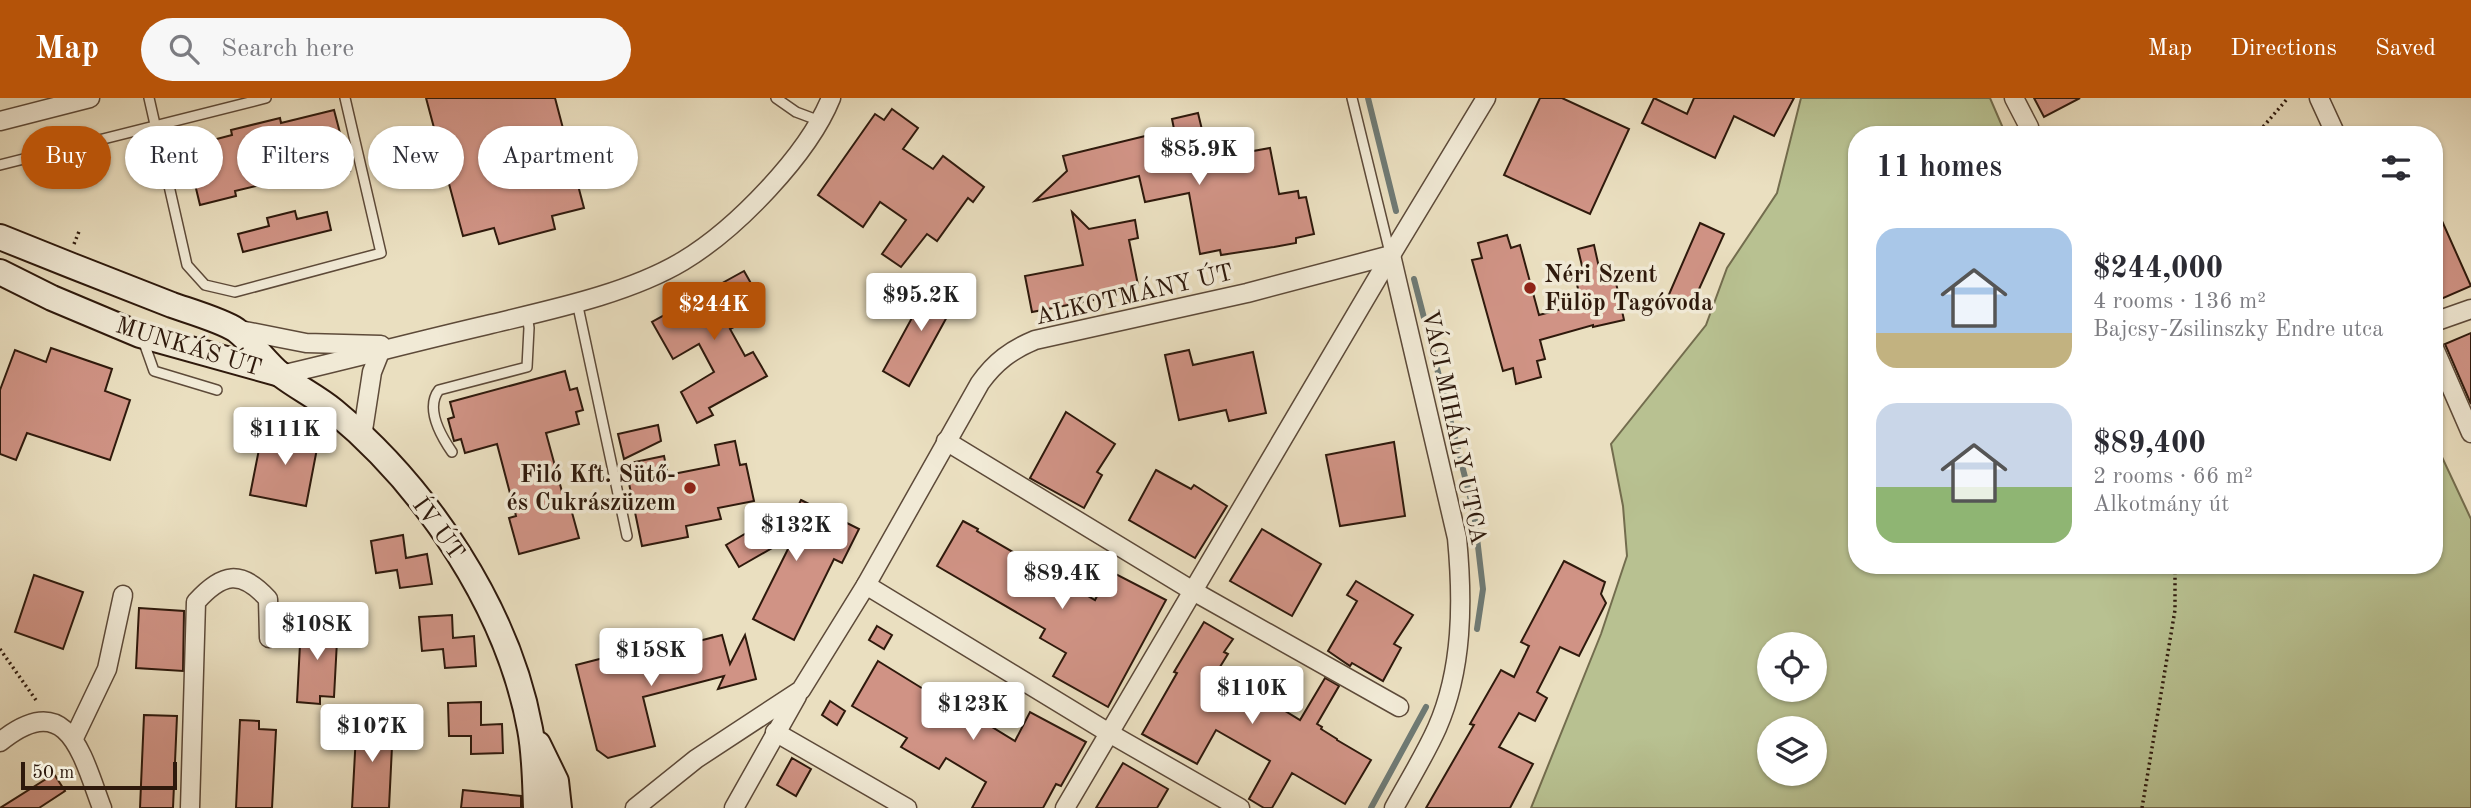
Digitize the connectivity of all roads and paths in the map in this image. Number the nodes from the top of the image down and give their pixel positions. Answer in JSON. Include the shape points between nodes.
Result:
{"nodes":[{"id":1,"x":90,"y":98,"type":"edge"},
{"id":2,"x":149,"y":98,"type":"edge"},
{"id":3,"x":267,"y":98,"type":"edge"},
{"id":4,"x":345,"y":98,"type":"edge"},
{"id":5,"x":776,"y":98,"type":"edge"},
{"id":6,"x":831,"y":98,"type":"edge"},
{"id":7,"x":1352,"y":98,"type":"edge"},
{"id":8,"x":1486,"y":98,"type":"edge"},
{"id":9,"x":2014,"y":98,"type":"edge"},
{"id":10,"x":2288,"y":98,"type":"edge"},
{"id":11,"x":2319,"y":98,"type":"edge"},
{"id":12,"x":54,"y":102,"type":"edge"},
{"id":13,"x":0,"y":121,"type":"edge"},
{"id":14,"x":821,"y":121,"type":"junction"},
{"id":15,"x":155,"y":126,"type":"joint"},
{"id":16,"x":2028,"y":126,"type":"edge"},
{"id":17,"x":2264,"y":126,"type":"edge"},
{"id":18,"x":2332,"y":126,"type":"edge"},
{"id":19,"x":125,"y":134,"type":"edge"},
{"id":20,"x":0,"y":165,"type":"edge"},
{"id":21,"x":170,"y":189,"type":"edge"},
{"id":22,"x":80,"y":229,"type":"dead end"},
{"id":23,"x":0,"y":237,"type":"edge"},
{"id":24,"x":73,"y":249,"type":"dead end"},
{"id":25,"x":1391,"y":255,"type":"junction"},
{"id":26,"x":0,"y":272,"type":"edge"},
{"id":27,"x":577,"y":302,"type":"junction"},
{"id":28,"x":2471,"y":309,"type":"edge"},
{"id":29,"x":527,"y":315,"type":"junction"},
{"id":30,"x":2443,"y":319,"type":"edge"},
{"id":31,"x":235,"y":329,"type":"junction"},
{"id":32,"x":140,"y":335,"type":"junction"},
{"id":33,"x":402,"y":345,"type":"junction"},
{"id":34,"x":380,"y":352,"type":"junction"},
{"id":35,"x":2443,"y":369,"type":"edge"},
{"id":36,"x":281,"y":374,"type":"junction"},
{"id":37,"x":217,"y":390,"type":"dead end"},
{"id":38,"x":2471,"y":433,"type":"edge"},
{"id":39,"x":362,"y":437,"type":"junction"},
{"id":40,"x":946,"y":441,"type":"junction"},
{"id":41,"x":452,"y":452,"type":"dead end"},
{"id":42,"x":626,"y":536,"type":"dead end"},
{"id":43,"x":2175,"y":574,"type":"edge"},
{"id":44,"x":866,"y":584,"type":"junction"},
{"id":45,"x":1193,"y":591,"type":"junction"},
{"id":46,"x":122,"y":595,"type":"dead end"},
{"id":47,"x":269,"y":638,"type":"dead end"},
{"id":48,"x":0,"y":649,"type":"edge"},
{"id":49,"x":801,"y":690,"type":"junction"},
{"id":50,"x":1399,"y":707,"type":"dead end"},
{"id":51,"x":51,"y":722,"type":"junction"},
{"id":52,"x":530,"y":728,"type":"junction"},
{"id":53,"x":775,"y":732,"type":"junction"},
{"id":54,"x":1109,"y":733,"type":"junction"},
{"id":55,"x":74,"y":738,"type":"junction"},
{"id":56,"x":0,"y":742,"type":"edge"},
{"id":57,"x":556,"y":781,"type":"junction"},
{"id":58,"x":102,"y":808,"type":"edge"},
{"id":59,"x":190,"y":808,"type":"edge"},
{"id":60,"x":536,"y":808,"type":"edge"},
{"id":61,"x":559,"y":808,"type":"edge"},
{"id":62,"x":572,"y":808,"type":"edge"},
{"id":63,"x":635,"y":808,"type":"edge"},
{"id":64,"x":734,"y":808,"type":"edge"},
{"id":65,"x":907,"y":808,"type":"edge"},
{"id":66,"x":1065,"y":808,"type":"edge"},
{"id":67,"x":1240,"y":808,"type":"edge"},
{"id":68,"x":1394,"y":808,"type":"edge"},
{"id":69,"x":2142,"y":808,"type":"edge"}],
"edges":[{"from":1,"to":12,"type":"street"},
{"from":2,"to":15,"type":"lane"},
{"from":3,"to":15,"type":"lane"},
{"from":4,"to":21,"type":"lane","via":[[381,253],[235,292],[205,285],[187,265]]},
{"from":5,"to":14,"type":"lane"},
{"from":6,"to":14,"type":"street"},
{"from":7,"to":25,"type":"lane"},
{"from":8,"to":25,"type":"street"},
{"from":9,"to":16,"type":"street"},
{"from":10,"to":17,"type":"path"},
{"from":11,"to":18,"type":"street"},
{"from":12,"to":13,"type":"street"},
{"from":14,"to":27,"type":"street","via":[[776,179],[722,233],[682,262]]},
{"from":19,"to":20,"type":"lane"},
{"from":22,"to":24,"type":"path"},
{"from":23,"to":31,"type":"main road","name":"MUNKÁS ÚT"},
{"from":25,"to":40,"type":"street","name":"ALKOTMÁNY ÚT","via":[[1247,293],[1035,340],[1004,355],[990,368]]},
{"from":25,"to":45,"type":"street"},
{"from":25,"to":68,"type":"street","name":"VÁCI MIHÁLY UTCA","via":[[1457,538],[1460,569],[1453,681],[1437,728]]},
{"from":26,"to":32,"type":"main road","name":"MUNKÁS ÚT"},
{"from":27,"to":29,"type":"street"},
{"from":27,"to":42,"type":"lane"},
{"from":28,"to":30,"type":"street"},
{"from":29,"to":33,"type":"street"},
{"from":29,"to":41,"type":"lane","via":[[527,367],[439,390],[433,397],[442,437]]},
{"from":31,"to":33,"type":"street","via":[[306,343]]},
{"from":31,"to":36,"type":"main road","name":"MUNKÁS ÚT"},
{"from":32,"to":36,"type":"main road","name":"MUNKÁS ÚT"},
{"from":32,"to":37,"type":"lane","via":[[154,371]]},
{"from":33,"to":34,"type":"street"},
{"from":34,"to":36,"type":"street"},
{"from":34,"to":39,"type":"street","via":[[372,372]]},
{"from":35,"to":38,"type":"street"},
{"from":36,"to":39,"type":"main road","name":"ÍV ÚT","via":[[333,410]]},
{"from":39,"to":52,"type":"main road","name":"ÍV ÚT","via":[[410,488],[468,569],[507,651]]},
{"from":40,"to":44,"type":"street","name":"ALKOTMÁNY ÚT"},
{"from":40,"to":45,"type":"street"},
{"from":43,"to":69,"type":"path","via":[[2175,610]]},
{"from":44,"to":49,"type":"street","name":"ALKOTMÁNY ÚT"},
{"from":44,"to":54,"type":"street"},
{"from":45,"to":50,"type":"street"},
{"from":45,"to":54,"type":"street"},
{"from":46,"to":55,"type":"street","via":[[107,669]]},
{"from":47,"to":59,"type":"street","via":[[268,599],[254,583],[234,578],[211,585],[196,601]]},
{"from":48,"to":51,"type":"path"},
{"from":49,"to":53,"type":"street"},
{"from":49,"to":63,"type":"street","name":"ALKOTMÁNY ÚT","via":[[696,759]]},
{"from":51,"to":55,"type":"street"},
{"from":51,"to":56,"type":"street","via":[[33,721]]},
{"from":52,"to":57,"type":"main road","name":"ÍV ÚT"},
{"from":52,"to":60,"type":"main road","name":"ÍV ÚT"},
{"from":53,"to":64,"type":"street"},
{"from":53,"to":65,"type":"street"},
{"from":54,"to":66,"type":"street"},
{"from":54,"to":67,"type":"street"},
{"from":55,"to":58,"type":"street"},
{"from":57,"to":61,"type":"main road","name":"ÍV ÚT"},
{"from":57,"to":62,"type":"street"}]}
